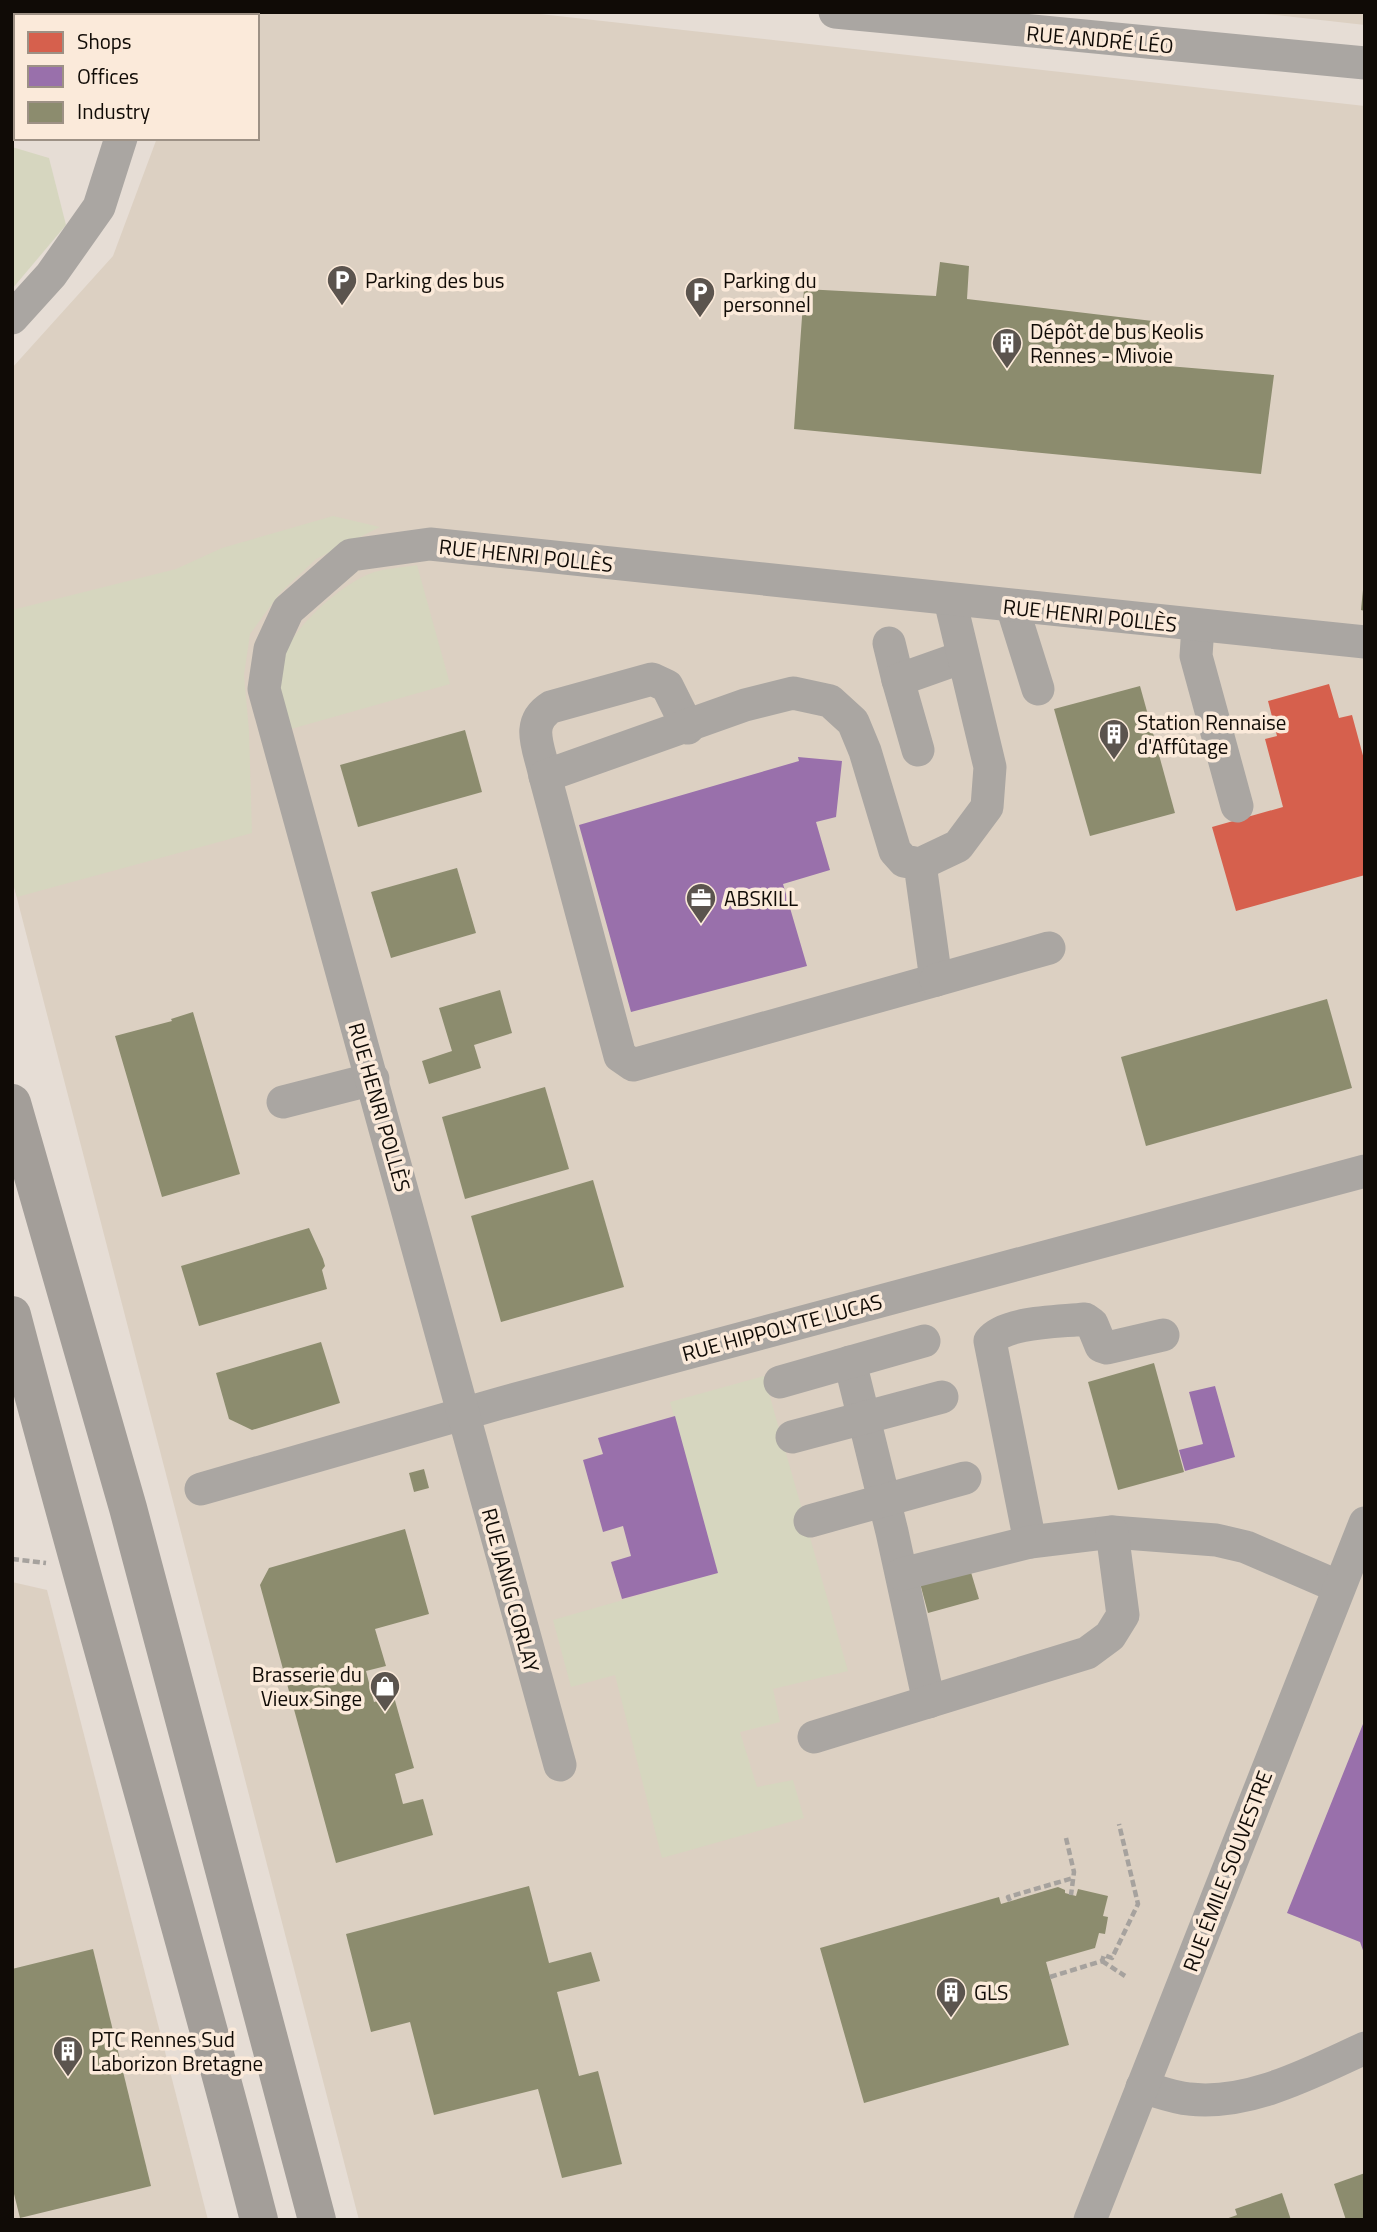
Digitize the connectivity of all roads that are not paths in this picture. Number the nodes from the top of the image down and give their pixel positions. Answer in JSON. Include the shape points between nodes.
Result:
{"nodes":[{"id":1,"x":835,"y":12,"type":"edge"},
{"id":2,"x":1365,"y":63,"type":"edge"},
{"id":3,"x":120,"y":140,"type":"edge"},
{"id":4,"x":12,"y":318,"type":"edge"},
{"id":5,"x":950,"y":600,"type":"junction"},
{"id":6,"x":1012,"y":606,"type":"junction"},
{"id":7,"x":1198,"y":626,"type":"junction"},
{"id":8,"x":1365,"y":642,"type":"edge"},
{"id":9,"x":889,"y":643,"type":"dead end"},
{"id":10,"x":963,"y":657,"type":"junction"},
{"id":11,"x":898,"y":680,"type":"junction"},
{"id":12,"x":1038,"y":689,"type":"dead end"},
{"id":13,"x":688,"y":727,"type":"junction"},
{"id":14,"x":918,"y":750,"type":"dead end"},
{"id":15,"x":545,"y":776,"type":"junction"},
{"id":16,"x":1237,"y":806,"type":"dead end"},
{"id":17,"x":920,"y":864,"type":"junction"},
{"id":18,"x":1049,"y":948,"type":"dead end"},
{"id":19,"x":936,"y":980,"type":"junction"},
{"id":20,"x":373,"y":1079,"type":"junction"},
{"id":21,"x":284,"y":1102,"type":"dead end"},
{"id":22,"x":12,"y":1103,"type":"edge"},
{"id":23,"x":1365,"y":1171,"type":"edge"},
{"id":24,"x":12,"y":1315,"type":"edge"},
{"id":25,"x":1163,"y":1335,"type":"dead end"},
{"id":26,"x":925,"y":1341,"type":"dead end"},
{"id":27,"x":850,"y":1362,"type":"junction"},
{"id":28,"x":780,"y":1382,"type":"dead end"},
{"id":29,"x":942,"y":1397,"type":"dead end"},
{"id":30,"x":464,"y":1414,"type":"junction"},
{"id":31,"x":864,"y":1418,"type":"junction"},
{"id":32,"x":792,"y":1437,"type":"dead end"},
{"id":33,"x":964,"y":1478,"type":"dead end"},
{"id":34,"x":201,"y":1489,"type":"dead end"},
{"id":35,"x":884,"y":1501,"type":"junction"},
{"id":36,"x":810,"y":1521,"type":"dead end"},
{"id":37,"x":1365,"y":1524,"type":"edge"},
{"id":38,"x":1112,"y":1532,"type":"junction"},
{"id":39,"x":1030,"y":1542,"type":"junction"},
{"id":40,"x":902,"y":1574,"type":"junction"},
{"id":41,"x":1339,"y":1587,"type":"junction"},
{"id":42,"x":929,"y":1702,"type":"junction"},
{"id":43,"x":814,"y":1737,"type":"dead end"},
{"id":44,"x":560,"y":1765,"type":"dead end"},
{"id":45,"x":1365,"y":2048,"type":"edge"},
{"id":46,"x":1142,"y":2087,"type":"junction"},
{"id":47,"x":258,"y":2220,"type":"edge"},
{"id":48,"x":317,"y":2220,"type":"edge"},
{"id":49,"x":1090,"y":2220,"type":"edge"}],
"edges":[{"from":1,"to":2,"type":"street","name":"RUE ANDRÉ LÉO"},
{"from":3,"to":4,"type":"street","via":[[99,207],[51,275]]},
{"from":5,"to":6,"type":"street","name":"RUE HENRI POLLÈS"},
{"from":5,"to":10,"type":"street"},
{"from":5,"to":20,"type":"street","name":"RUE HENRI POLLÈS","via":[[430,544],[351,555],[288,610],[270,649],[264,689]]},
{"from":6,"to":7,"type":"street","name":"RUE HENRI POLLÈS"},
{"from":6,"to":12,"type":"street"},
{"from":7,"to":8,"type":"street","name":"RUE HENRI POLLÈS"},
{"from":7,"to":16,"type":"street","via":[[1196,656]]},
{"from":9,"to":11,"type":"street"},
{"from":10,"to":11,"type":"street"},
{"from":10,"to":17,"type":"street","via":[[990,767],[987,807],[958,846]]},
{"from":11,"to":14,"type":"street"},
{"from":13,"to":15,"type":"street"},
{"from":13,"to":15,"type":"street","via":[[667,685],[652,679],[551,707],[534,724]]},
{"from":13,"to":17,"type":"street","via":[[793,693],[830,701],[853,722],[895,851],[904,861]]},
{"from":15,"to":19,"type":"street","via":[[620,1056],[634,1065]]},
{"from":17,"to":19,"type":"street"},
{"from":18,"to":19,"type":"street"},
{"from":20,"to":21,"type":"street"},
{"from":20,"to":30,"type":"street","name":"RUE HENRI POLLÈS"},
{"from":22,"to":48,"type":"main road","via":[[128,1508]]},
{"from":23,"to":30,"type":"street","name":"RUE HIPPOLYTE LUCAS"},
{"from":24,"to":47,"type":"main road"},
{"from":25,"to":39,"type":"street","via":[[1107,1348],[1101,1346],[1085,1319],[1011,1328],[997,1333],[990,1342]]},
{"from":26,"to":27,"type":"street"},
{"from":27,"to":28,"type":"street"},
{"from":27,"to":31,"type":"street"},
{"from":29,"to":31,"type":"street"},
{"from":30,"to":34,"type":"street","name":"RUE HIPPOLYTE LUCAS"},
{"from":30,"to":44,"type":"street","name":"RUE JANIG CORLAY"},
{"from":31,"to":32,"type":"street"},
{"from":31,"to":35,"type":"street"},
{"from":33,"to":35,"type":"street"},
{"from":35,"to":36,"type":"street"},
{"from":35,"to":40,"type":"street"},
{"from":37,"to":41,"type":"street","name":"RUE ÉMILE SOUVESTRE"},
{"from":38,"to":39,"type":"street"},
{"from":38,"to":41,"type":"street","via":[[1216,1539]]},
{"from":38,"to":42,"type":"street","via":[[1123,1615],[1110,1636],[1087,1654]]},
{"from":39,"to":40,"type":"street"},
{"from":40,"to":42,"type":"street"},
{"from":41,"to":46,"type":"street","name":"RUE ÉMILE SOUVESTRE"},
{"from":42,"to":43,"type":"street"},
{"from":45,"to":46,"type":"street","via":[[1272,2089],[1246,2095],[1190,2100]]},
{"from":46,"to":49,"type":"street","name":"RUE ÉMILE SOUVESTRE"}]}
